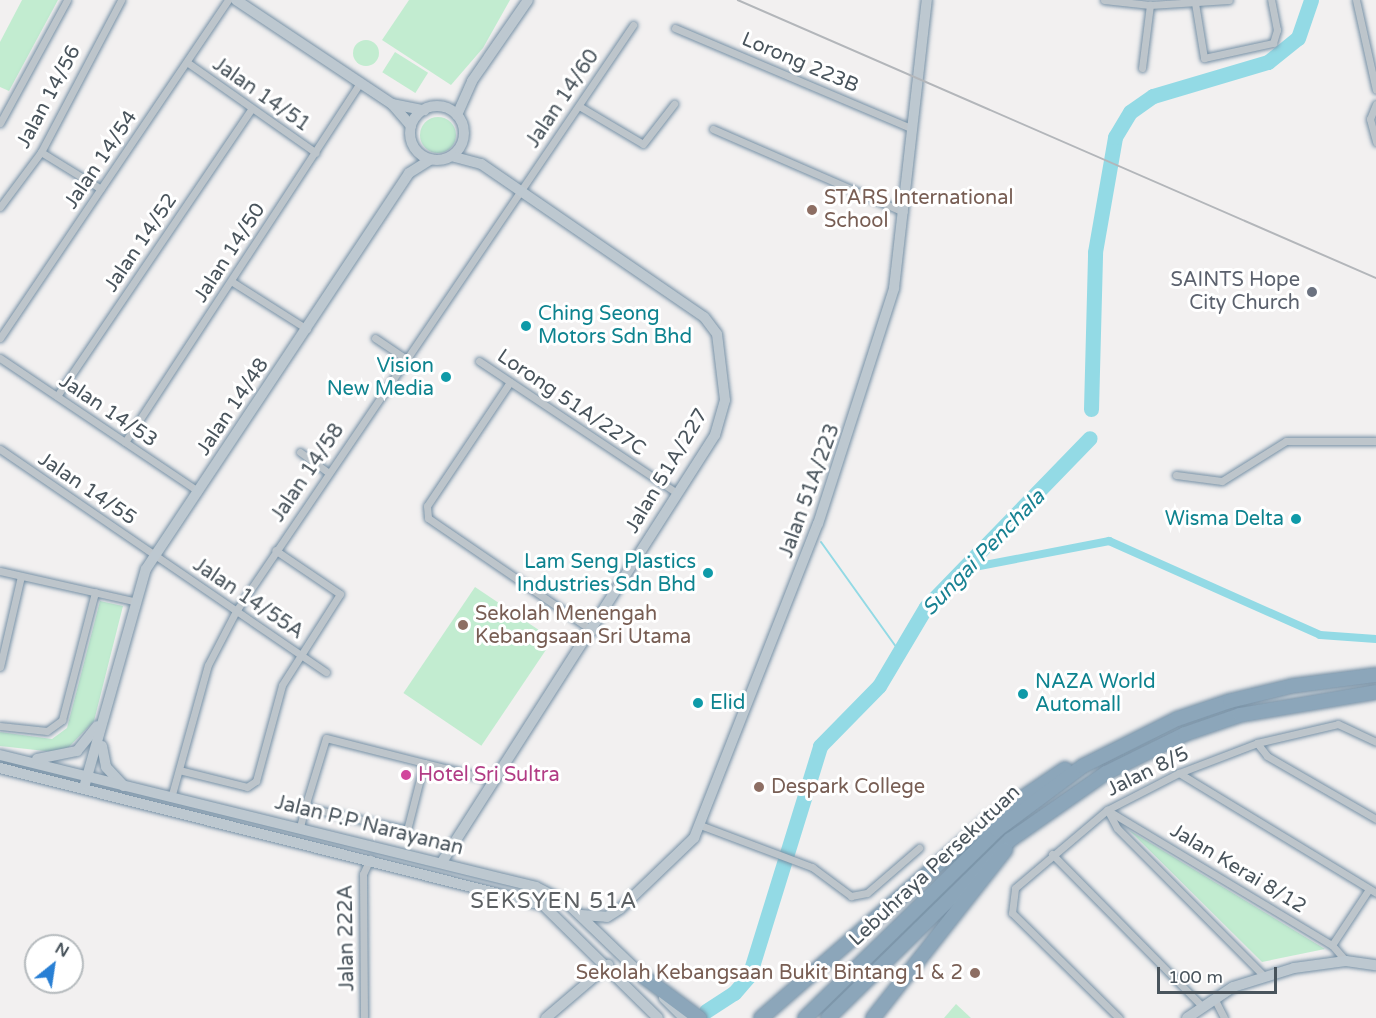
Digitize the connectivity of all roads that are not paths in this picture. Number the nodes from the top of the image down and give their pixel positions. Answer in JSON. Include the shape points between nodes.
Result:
{"nodes":[{"id":1,"x":67,"y":0,"type":"edge"},
{"id":2,"x":121,"y":0,"type":"edge"},
{"id":3,"x":228,"y":0,"type":"edge"},
{"id":4,"x":236,"y":0,"type":"edge"},
{"id":5,"x":528,"y":0,"type":"edge"},
{"id":6,"x":927,"y":0,"type":"edge"},
{"id":7,"x":1104,"y":0,"type":"edge"},
{"id":8,"x":1229,"y":0,"type":"edge"},
{"id":9,"x":1271,"y":0,"type":"edge"},
{"id":10,"x":1356,"y":0,"type":"edge"},
{"id":11,"x":1211,"y":1,"type":"edge"},
{"id":12,"x":1195,"y":3,"type":"junction"},
{"id":13,"x":1150,"y":5,"type":"junction"},
{"id":14,"x":633,"y":25,"type":"dead end"},
{"id":15,"x":675,"y":28,"type":"dead end"},
{"id":16,"x":188,"y":63,"type":"junction"},
{"id":17,"x":1142,"y":68,"type":"dead end"},
{"id":18,"x":472,"y":81,"type":"junction"},
{"id":19,"x":361,"y":82,"type":"junction"},
{"id":20,"x":1376,"y":90,"type":"edge"},
{"id":21,"x":392,"y":104,"type":"junction"},
{"id":22,"x":674,"y":104,"type":"dead end"},
{"id":23,"x":1376,"y":104,"type":"edge"},
{"id":24,"x":579,"y":106,"type":"junction"},
{"id":25,"x":444,"y":107,"type":"junction"},
{"id":26,"x":252,"y":109,"type":"junction"},
{"id":27,"x":424,"y":110,"type":"junction"},
{"id":28,"x":457,"y":115,"type":"junction"},
{"id":29,"x":0,"y":123,"type":"edge"},
{"id":30,"x":411,"y":126,"type":"junction"},
{"id":31,"x":911,"y":128,"type":"junction"},
{"id":32,"x":713,"y":129,"type":"dead end"},
{"id":33,"x":463,"y":142,"type":"junction"},
{"id":34,"x":1376,"y":142,"type":"edge"},
{"id":35,"x":414,"y":147,"type":"junction"},
{"id":36,"x":41,"y":152,"type":"junction"},
{"id":37,"x":316,"y":153,"type":"junction"},
{"id":38,"x":452,"y":156,"type":"junction"},
{"id":39,"x":431,"y":159,"type":"junction"},
{"id":40,"x":481,"y":164,"type":"junction"},
{"id":41,"x":409,"y":173,"type":"junction"},
{"id":42,"x":101,"y":189,"type":"junction"},
{"id":43,"x":521,"y":191,"type":"junction"},
{"id":44,"x":0,"y":207,"type":"edge"},
{"id":45,"x":904,"y":212,"type":"junction"},
{"id":46,"x":231,"y":281,"type":"junction"},
{"id":47,"x":307,"y":329,"type":"junction"},
{"id":48,"x":0,"y":338,"type":"edge"},
{"id":49,"x":375,"y":338,"type":"dead end"},
{"id":50,"x":0,"y":358,"type":"edge"},
{"id":51,"x":406,"y":359,"type":"junction"},
{"id":52,"x":479,"y":361,"type":"dead end"},
{"id":53,"x":510,"y":382,"type":"junction"},
{"id":54,"x":57,"y":396,"type":"junction"},
{"id":55,"x":1376,"y":441,"type":"edge"},
{"id":56,"x":125,"y":442,"type":"junction"},
{"id":57,"x":0,"y":449,"type":"edge"},
{"id":58,"x":300,"y":452,"type":"dead end"},
{"id":59,"x":328,"y":472,"type":"junction"},
{"id":60,"x":1176,"y":475,"type":"dead end"},
{"id":61,"x":198,"y":491,"type":"junction"},
{"id":62,"x":674,"y":491,"type":"junction"},
{"id":63,"x":275,"y":550,"type":"junction"},
{"id":64,"x":154,"y":555,"type":"junction"},
{"id":65,"x":0,"y":571,"type":"edge"},
{"id":66,"x":21,"y":576,"type":"junction"},
{"id":67,"x":94,"y":592,"type":"junction"},
{"id":68,"x":133,"y":601,"type":"junction"},
{"id":69,"x":236,"y":611,"type":"junction"},
{"id":70,"x":593,"y":631,"type":"junction"},
{"id":71,"x":2,"y":651,"type":"edge"},
{"id":72,"x":300,"y":654,"type":"junction"},
{"id":73,"x":0,"y":667,"type":"edge"},
{"id":74,"x":324,"y":671,"type":"dead end"},
{"id":75,"x":1376,"y":675,"type":"edge"},
{"id":76,"x":1376,"y":692,"type":"edge"},
{"id":77,"x":0,"y":726,"type":"edge"},
{"id":78,"x":99,"y":728,"type":"junction"},
{"id":79,"x":1257,"y":742,"type":"junction"},
{"id":80,"x":1376,"y":742,"type":"edge"},
{"id":81,"x":0,"y":755,"type":"edge"},
{"id":82,"x":28,"y":760,"type":"junction"},
{"id":83,"x":424,"y":763,"type":"junction"},
{"id":84,"x":1083,"y":766,"type":"junction"},
{"id":85,"x":0,"y":768,"type":"edge"},
{"id":86,"x":179,"y":770,"type":"junction"},
{"id":87,"x":20,"y":771,"type":"junction"},
{"id":88,"x":1179,"y":773,"type":"junction"},
{"id":89,"x":86,"y":778,"type":"junction"},
{"id":90,"x":494,"y":780,"type":"junction"},
{"id":91,"x":124,"y":786,"type":"junction"},
{"id":92,"x":117,"y":798,"type":"junction"},
{"id":93,"x":171,"y":798,"type":"junction"},
{"id":94,"x":305,"y":807,"type":"junction"},
{"id":95,"x":1107,"y":810,"type":"junction"},
{"id":96,"x":1376,"y":819,"type":"edge"},
{"id":97,"x":700,"y":825,"type":"junction"},
{"id":98,"x":300,"y":827,"type":"junction"},
{"id":99,"x":1010,"y":840,"type":"junction"},
{"id":100,"x":920,"y":848,"type":"dead end"},
{"id":101,"x":1052,"y":854,"type":"junction"},
{"id":102,"x":370,"y":859,"type":"junction"},
{"id":103,"x":442,"y":862,"type":"junction"},
{"id":104,"x":1369,"y":889,"type":"junction"},
{"id":105,"x":1376,"y":893,"type":"edge"},
{"id":106,"x":582,"y":915,"type":"junction"},
{"id":107,"x":1332,"y":945,"type":"junction"},
{"id":108,"x":1346,"y":961,"type":"junction"},
{"id":109,"x":608,"y":965,"type":"junction"},
{"id":110,"x":1376,"y":965,"type":"edge"},
{"id":111,"x":644,"y":977,"type":"junction"},
{"id":112,"x":1265,"y":977,"type":"junction"},
{"id":113,"x":1214,"y":998,"type":"junction"},
{"id":114,"x":1202,"y":1006,"type":"junction"},
{"id":115,"x":364,"y":1018,"type":"edge"},
{"id":116,"x":546,"y":1018,"type":"edge"},
{"id":117,"x":658,"y":1018,"type":"edge"},
{"id":118,"x":684,"y":1018,"type":"edge"},
{"id":119,"x":699,"y":1018,"type":"edge"},
{"id":120,"x":761,"y":1018,"type":"edge"},
{"id":121,"x":805,"y":1018,"type":"edge"},
{"id":122,"x":828,"y":1018,"type":"edge"},
{"id":123,"x":873,"y":1018,"type":"edge"},
{"id":124,"x":1119,"y":1018,"type":"edge"},
{"id":125,"x":1187,"y":1018,"type":"edge"},
{"id":126,"x":1224,"y":1018,"type":"edge"}],
"edges":[{"from":1,"to":29,"type":"street"},
{"from":2,"to":36,"type":"street","name":"Jalan 14/56"},
{"from":3,"to":16,"type":"street","name":"Jalan 14/54"},
{"from":4,"to":19,"type":"street"},
{"from":5,"to":18,"type":"street"},
{"from":6,"to":31,"type":"street","name":"Jalan 51A/223"},
{"from":7,"to":13,"type":"street"},
{"from":8,"to":11,"type":"street"},
{"from":9,"to":12,"type":"street","via":[[1277,30],[1273,43],[1204,58]]},
{"from":10,"to":20,"type":"street"},
{"from":11,"to":12,"type":"street"},
{"from":12,"to":13,"type":"street"},
{"from":13,"to":17,"type":"street"},
{"from":14,"to":24,"type":"street","name":"Jalan 14/60"},
{"from":15,"to":31,"type":"street","name":"Lorong 223B"},
{"from":16,"to":26,"type":"street","name":"Jalan 14/51"},
{"from":16,"to":42,"type":"street","name":"Jalan 14/54"},
{"from":18,"to":25,"type":"street"},
{"from":18,"to":28,"type":"street"},
{"from":19,"to":21,"type":"street"},
{"from":19,"to":37,"type":"street","name":"Jalan 14/50"},
{"from":21,"to":27,"type":"street"},
{"from":21,"to":30,"type":"street"},
{"from":22,"to":24,"type":"street","via":[[642,144]]},
{"from":23,"to":34,"type":"street","via":[[1370,119]]},
{"from":24,"to":43,"type":"street","name":"Jalan 14/60"},
{"from":25,"to":27,"type":"street"},
{"from":25,"to":28,"type":"street"},
{"from":26,"to":37,"type":"street","name":"Jalan 14/51"},
{"from":26,"to":54,"type":"street","name":"Jalan 14/52"},
{"from":27,"to":30,"type":"street"},
{"from":28,"to":33,"type":"street"},
{"from":30,"to":35,"type":"street"},
{"from":31,"to":45,"type":"street","name":"Jalan 51A/223"},
{"from":32,"to":45,"type":"street"},
{"from":33,"to":38,"type":"street"},
{"from":33,"to":40,"type":"street","name":"Jalan 51A/227"},
{"from":35,"to":39,"type":"street"},
{"from":35,"to":41,"type":"street","name":"Jalan 14/48"},
{"from":36,"to":42,"type":"street"},
{"from":36,"to":44,"type":"street","name":"Jalan 14/56"},
{"from":37,"to":46,"type":"street","name":"Jalan 14/50"},
{"from":38,"to":39,"type":"street"},
{"from":38,"to":40,"type":"street","name":"Jalan 51A/227"},
{"from":39,"to":41,"type":"street","name":"Jalan 14/48"},
{"from":40,"to":43,"type":"street","name":"Jalan 51A/227"},
{"from":41,"to":47,"type":"street","name":"Jalan 14/48"},
{"from":42,"to":48,"type":"street","name":"Jalan 14/54"},
{"from":43,"to":51,"type":"street","name":"Jalan 14/58"},
{"from":43,"to":62,"type":"street","name":"Jalan 51A/227","via":[[704,317],[717,334],[722,417]]},
{"from":45,"to":97,"type":"street","name":"Jalan 51A/223","via":[[894,288],[859,410]]},
{"from":46,"to":47,"type":"street"},
{"from":46,"to":56,"type":"street","name":"Jalan 14/50"},
{"from":47,"to":61,"type":"street","name":"Jalan 14/48"},
{"from":49,"to":51,"type":"street"},
{"from":50,"to":54,"type":"street","name":"Jalan 14/53"},
{"from":51,"to":59,"type":"street","name":"Jalan 14/58"},
{"from":52,"to":53,"type":"street","name":"Lorong 51A/227C"},
{"from":53,"to":62,"type":"street","name":"Lorong 51A/227C"},
{"from":53,"to":70,"type":"street","via":[[427,506],[428,518]]},
{"from":54,"to":56,"type":"street","name":"Jalan 14/53"},
{"from":55,"to":60,"type":"street","via":[[1286,441],[1222,481]]},
{"from":56,"to":61,"type":"street","name":"Jalan 14/53"},
{"from":57,"to":64,"type":"street","name":"Jalan 14/55"},
{"from":58,"to":59,"type":"street"},
{"from":59,"to":63,"type":"street","name":"Jalan 14/58"},
{"from":61,"to":64,"type":"street","name":"Jalan 14/48"},
{"from":62,"to":70,"type":"street","name":"Jalan 51A/227"},
{"from":63,"to":69,"type":"street","name":"Jalan 14/58"},
{"from":63,"to":72,"type":"street","via":[[340,594]]},
{"from":64,"to":68,"type":"street","name":"Jalan 14/48"},
{"from":64,"to":69,"type":"street","name":"Jalan 14/55A"},
{"from":65,"to":66,"type":"street"},
{"from":66,"to":67,"type":"street"},
{"from":66,"to":71,"type":"street"},
{"from":67,"to":68,"type":"street"},
{"from":67,"to":77,"type":"street","via":[[62,720],[47,731]]},
{"from":68,"to":78,"type":"street","name":"Jalan 14/48"},
{"from":69,"to":72,"type":"street","name":"Jalan 14/55A"},
{"from":69,"to":86,"type":"street","name":"Jalan 14/58","via":[[208,665]]},
{"from":70,"to":90,"type":"street","name":"Jalan 51A/227"},
{"from":71,"to":73,"type":"street"},
{"from":72,"to":74,"type":"street","name":"Jalan 14/55A"},
{"from":72,"to":86,"type":"street","via":[[282,685],[256,782],[246,787]]},
{"from":75,"to":84,"type":"highway","name":"Lebuhraya Persekutuan","via":[[1292,686],[1230,701],[1177,719]]},
{"from":76,"to":99,"type":"highway","name":"Lebuhraya Persekutuan","via":[[1295,702],[1185,734],[1106,773]]},
{"from":78,"to":82,"type":"street","via":[[77,751]]},
{"from":78,"to":89,"type":"street","name":"Jalan 14/48"},
{"from":78,"to":91,"type":"street","via":[[103,760]]},
{"from":79,"to":80,"type":"street","name":"Jalan 8/5","via":[[1344,724]]},
{"from":79,"to":88,"type":"street","name":"Jalan 8/5"},
{"from":79,"to":96,"type":"street","via":[[1267,756]]},
{"from":81,"to":82,"type":"street","name":"Jalan P.P Narayanan"},
{"from":82,"to":89,"type":"street","name":"Jalan P.P Narayanan"},
{"from":83,"to":90,"type":"street"},
{"from":83,"to":94,"type":"street","via":[[326,738]]},
{"from":83,"to":94,"type":"street","via":[[407,830]]},
{"from":84,"to":120,"type":"highway","via":[[1060,770],[988,821]]},
{"from":84,"to":121,"type":"highway","name":"Lebuhraya Persekutuan","via":[[997,830]]},
{"from":85,"to":87,"type":"street","name":"Jalan P.P Narayanan"},
{"from":86,"to":93,"type":"street","name":"Jalan 14/58"},
{"from":87,"to":89,"type":"street"},
{"from":87,"to":92,"type":"street","name":"Jalan P.P Narayanan"},
{"from":88,"to":95,"type":"street","name":"Jalan 8/5"},
{"from":88,"to":104,"type":"street"},
{"from":89,"to":91,"type":"street","name":"Jalan P.P Narayanan"},
{"from":89,"to":92,"type":"street"},
{"from":90,"to":103,"type":"street","name":"Jalan 51A/227"},
{"from":91,"to":93,"type":"street","name":"Jalan P.P Narayanan"},
{"from":92,"to":102,"type":"street","name":"Jalan P.P Narayanan"},
{"from":93,"to":98,"type":"street","name":"Jalan P.P Narayanan"},
{"from":94,"to":98,"type":"street"},
{"from":95,"to":101,"type":"street","name":"Jalan 8/5"},
{"from":95,"to":107,"type":"street","name":"Jalan Kerai 8/12"},
{"from":95,"to":112,"type":"street","via":[[1117,828]]},
{"from":97,"to":100,"type":"street","via":[[805,864],[851,896],[867,893]]},
{"from":97,"to":106,"type":"street","name":"Jalan 51A/223","via":[[688,848],[620,909],[607,917]]},
{"from":98,"to":103,"type":"street","name":"Jalan P.P Narayanan"},
{"from":99,"to":122,"type":"highway","name":"Lebuhraya Persekutuan"},
{"from":99,"to":123,"type":"highway","via":[[996,869]]},
{"from":101,"to":114,"type":"street"},
{"from":101,"to":124,"type":"street","name":"Jalan 8/5","via":[[1015,888],[1012,912]]},
{"from":102,"to":109,"type":"street","name":"Jalan P.P Narayanan","via":[[543,905]]},
{"from":102,"to":115,"type":"street","name":"Jalan 222A","via":[[363,874]]},
{"from":103,"to":106,"type":"street","name":"Jalan P.P Narayanan","via":[[552,893]]},
{"from":104,"to":105,"type":"street"},
{"from":104,"to":107,"type":"street"},
{"from":106,"to":111,"type":"street","name":"Jalan P.P Narayanan"},
{"from":107,"to":108,"type":"street","name":"Jalan Kerai 8/12"},
{"from":108,"to":110,"type":"street"},
{"from":108,"to":112,"type":"street"},
{"from":109,"to":116,"type":"street"},
{"from":109,"to":117,"type":"street","name":"Jalan P.P Narayanan"},
{"from":111,"to":118,"type":"street","name":"Jalan P.P Narayanan"},
{"from":111,"to":119,"type":"highway"},
{"from":112,"to":113,"type":"street"},
{"from":113,"to":114,"type":"street"},
{"from":113,"to":126,"type":"street"},
{"from":114,"to":125,"type":"street"}]}
